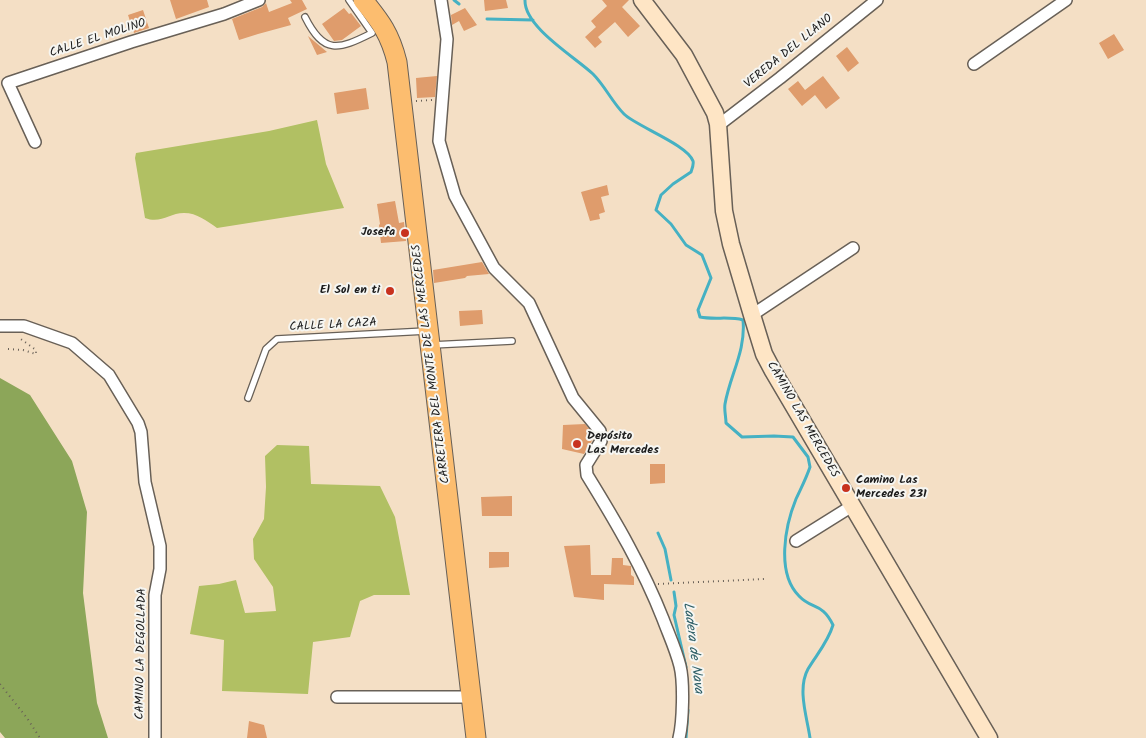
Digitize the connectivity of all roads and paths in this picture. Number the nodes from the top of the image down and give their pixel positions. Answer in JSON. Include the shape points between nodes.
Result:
{"nodes":[{"id":1,"x":260,"y":0,"type":"edge"},
{"id":2,"x":349,"y":0,"type":"edge"},
{"id":3,"x":362,"y":0,"type":"edge"},
{"id":4,"x":441,"y":0,"type":"edge"},
{"id":5,"x":642,"y":0,"type":"edge"},
{"id":6,"x":877,"y":0,"type":"edge"},
{"id":7,"x":1066,"y":0,"type":"edge"},
{"id":8,"x":305,"y":17,"type":"dead end"},
{"id":9,"x":974,"y":64,"type":"dead end"},
{"id":10,"x":443,"y":99,"type":"junction"},
{"id":11,"x":416,"y":101,"type":"dead end"},
{"id":12,"x":718,"y":124,"type":"junction"},
{"id":13,"x":35,"y":142,"type":"dead end"},
{"id":14,"x":853,"y":248,"type":"dead end"},
{"id":15,"x":752,"y":315,"type":"junction"},
{"id":16,"x":0,"y":326,"type":"edge"},
{"id":17,"x":13,"y":334,"type":"dead end"},
{"id":18,"x":429,"y":338,"type":"junction"},
{"id":19,"x":512,"y":341,"type":"dead end"},
{"id":20,"x":8,"y":349,"type":"dead end"},
{"id":21,"x":248,"y":398,"type":"dead end"},
{"id":22,"x":852,"y":506,"type":"junction"},
{"id":23,"x":796,"y":542,"type":"dead end"},
{"id":24,"x":764,"y":579,"type":"dead end"},
{"id":25,"x":649,"y":584,"type":"junction"},
{"id":26,"x":0,"y":684,"type":"edge"},
{"id":27,"x":471,"y":696,"type":"junction"},
{"id":28,"x":337,"y":697,"type":"dead end"},
{"id":29,"x":40,"y":738,"type":"edge"},
{"id":30,"x":155,"y":738,"type":"edge"},
{"id":31,"x":476,"y":738,"type":"edge"},
{"id":32,"x":679,"y":738,"type":"edge"},
{"id":33,"x":989,"y":738,"type":"edge"}],
"edges":[{"from":1,"to":13,"type":"street","name":"CALLE EL MOLINO","via":[[8,83]]},
{"from":2,"to":8,"type":"lane","via":[[372,33],[352,43],[337,47],[325,44],[313,33]]},
{"from":3,"to":18,"type":"main road","name":"CARRETERA DEL MONTE DE LAS MERCEDES","via":[[380,20],[392,41],[397,62]]},
{"from":4,"to":10,"type":"street","via":[[447,39]]},
{"from":5,"to":12,"type":"main road","name":"CAMINO LAS MERCEDES","via":[[684,55]]},
{"from":6,"to":12,"type":"street","name":"VEREDA DEL LLANO"},
{"from":7,"to":9,"type":"street"},
{"from":10,"to":11,"type":"path"},
{"from":10,"to":25,"type":"street","via":[[439,141],[455,196],[494,268],[529,303],[573,398],[600,431],[601,441],[586,465],[587,475]]},
{"from":12,"to":15,"type":"main road","name":"CAMINO LAS MERCEDES","via":[[724,211]]},
{"from":14,"to":15,"type":"street"},
{"from":15,"to":22,"type":"main road","name":"CAMINO LAS MERCEDES","via":[[764,354]]},
{"from":16,"to":30,"type":"street","name":"CAMINO LA DEGOLLADA","via":[[24,326],[72,343],[109,375],[138,423],[145,482],[160,546],[155,595]]},
{"from":17,"to":20,"type":"path","via":[[37,352]]},
{"from":18,"to":19,"type":"lane","name":"CALLE LA CAZA"},
{"from":18,"to":21,"type":"lane","name":"CALLE LA CAZA","via":[[277,339],[266,350]]},
{"from":18,"to":27,"type":"main road","name":"CARRETERA DEL MONTE DE LAS MERCEDES"},
{"from":22,"to":23,"type":"street"},
{"from":22,"to":33,"type":"main road","name":"CAMINO LAS MERCEDES"},
{"from":24,"to":25,"type":"path"},
{"from":25,"to":32,"type":"street","via":[[681,668],[682,723]]},
{"from":26,"to":29,"type":"path"},
{"from":27,"to":28,"type":"street"},
{"from":27,"to":31,"type":"main road","name":"CARRETERA DEL MONTE DE LAS MERCEDES"}]}
